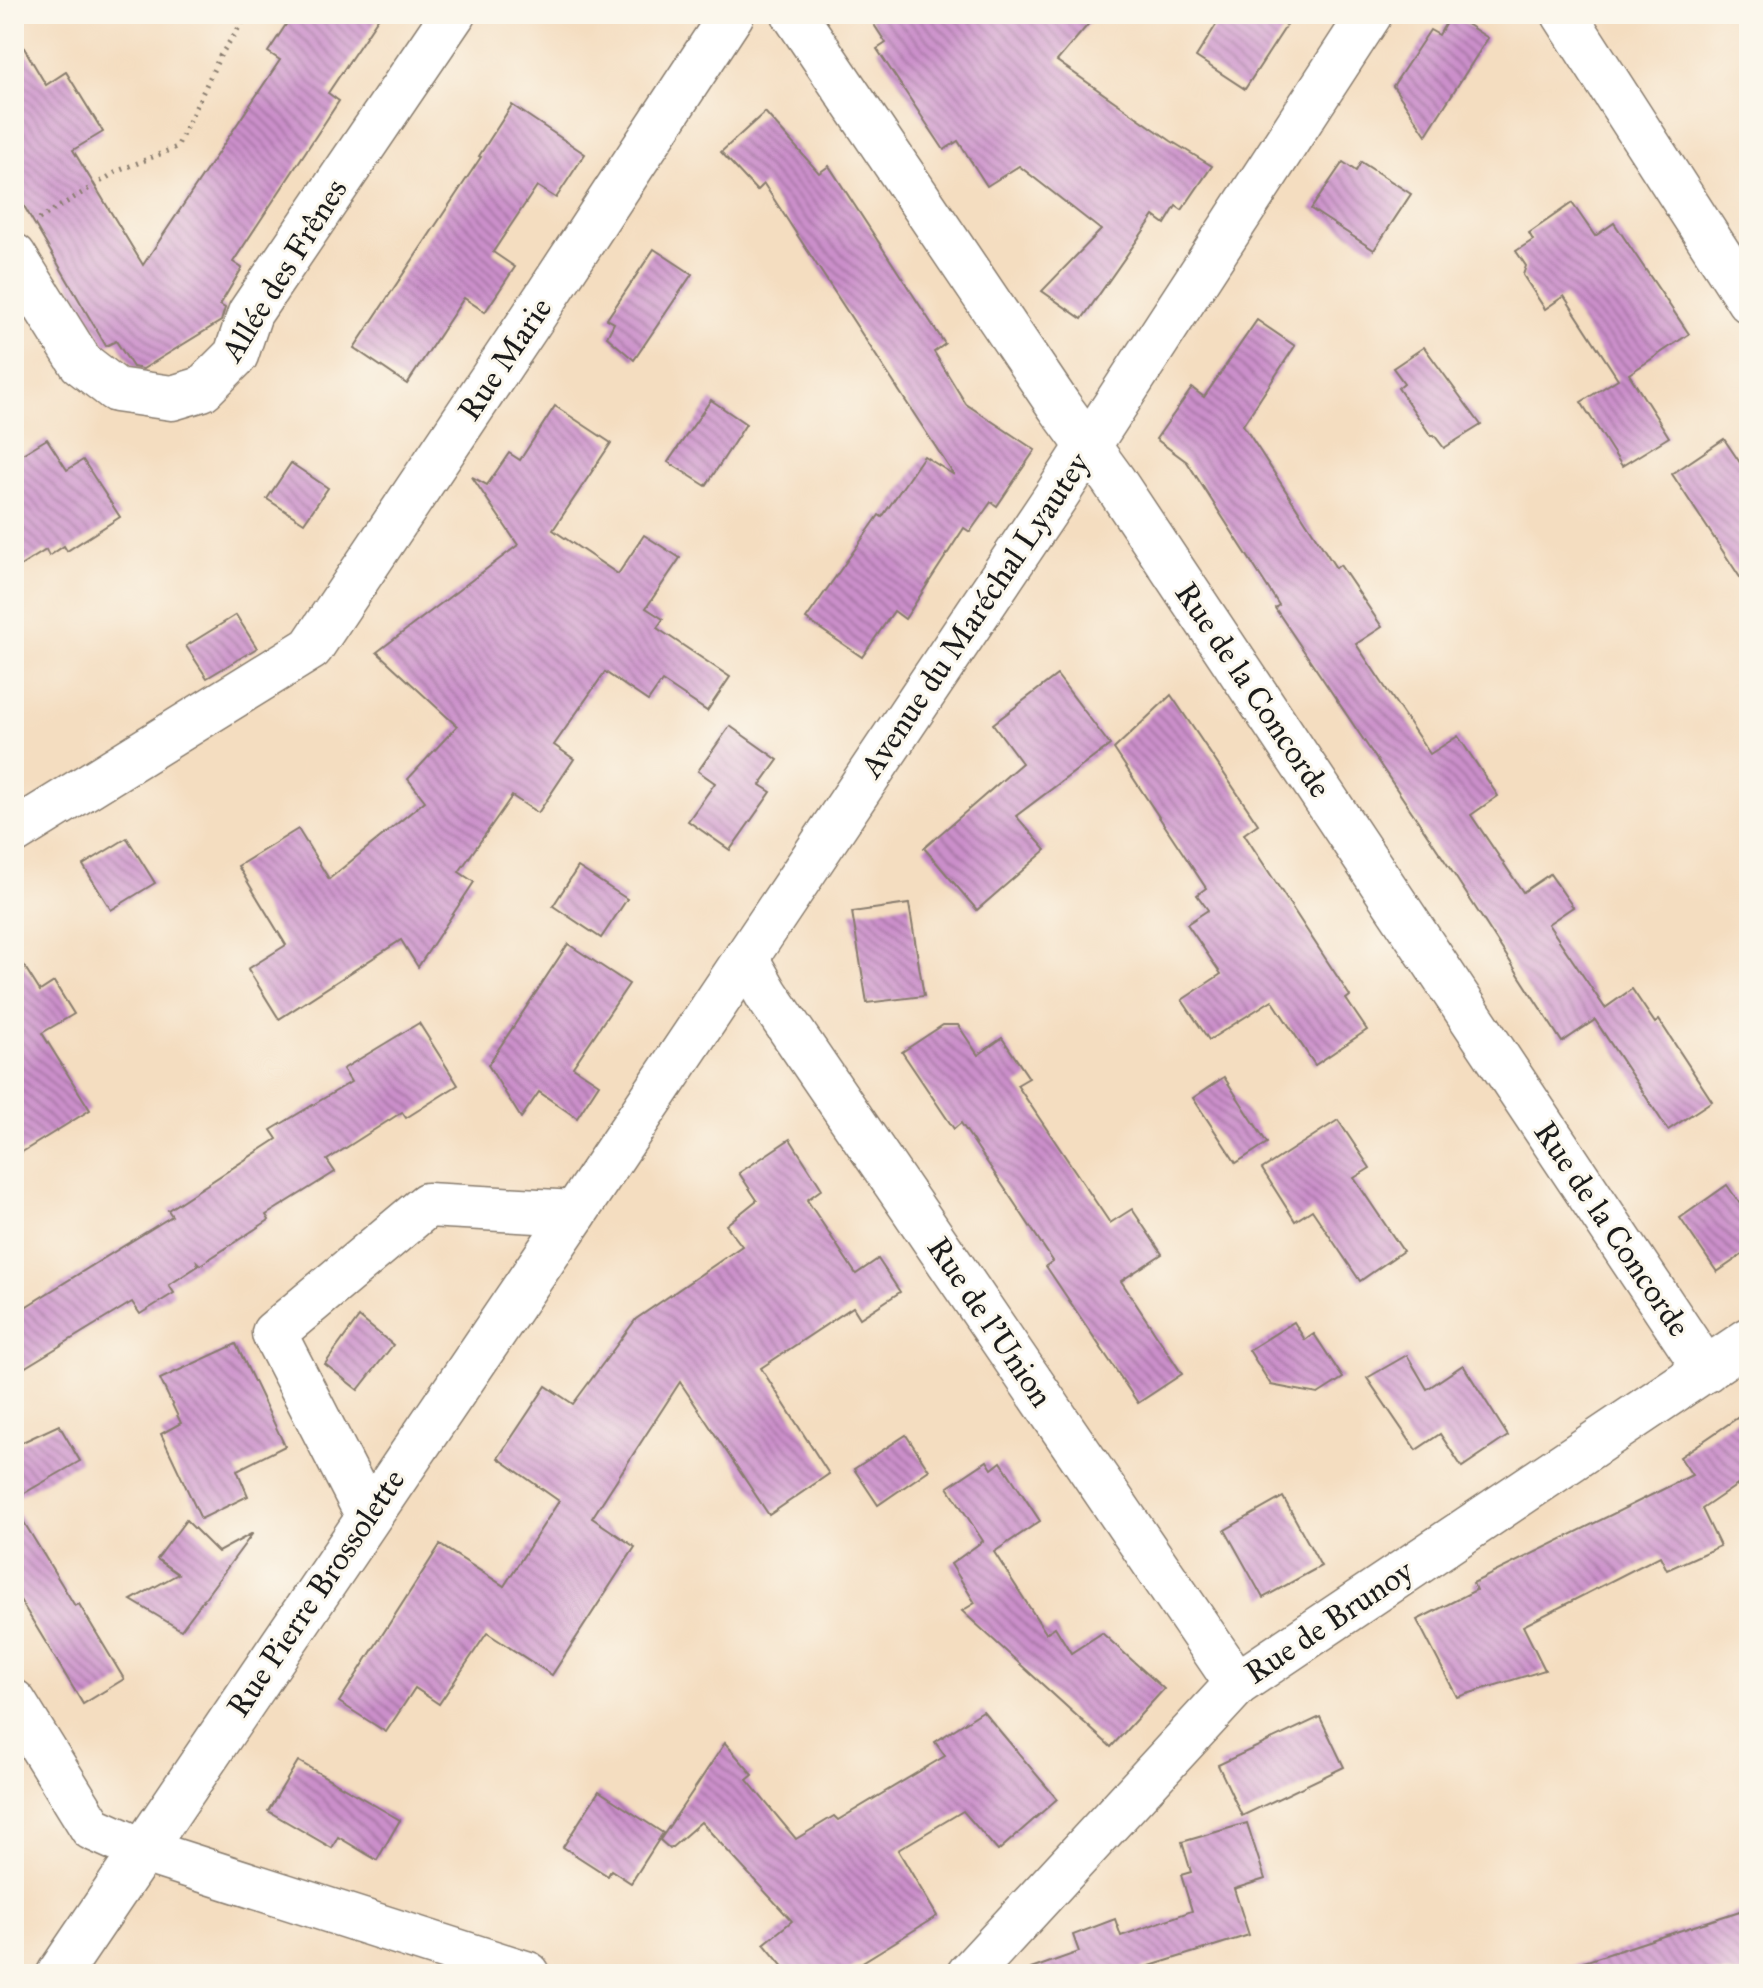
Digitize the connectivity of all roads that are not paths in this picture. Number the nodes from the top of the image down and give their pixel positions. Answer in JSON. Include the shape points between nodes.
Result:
{"nodes":[{"id":1,"x":453,"y":14,"type":"edge"},
{"id":2,"x":732,"y":14,"type":"edge"},
{"id":3,"x":794,"y":14,"type":"edge"},
{"id":4,"x":1370,"y":14,"type":"edge"},
{"id":5,"x":1564,"y":14,"type":"edge"},
{"id":6,"x":20,"y":241,"type":"edge"},
{"id":7,"x":1749,"y":301,"type":"edge"},
{"id":8,"x":1089,"y":445,"type":"junction"},
{"id":9,"x":14,"y":832,"type":"edge"},
{"id":10,"x":746,"y":958,"type":"junction"},
{"id":11,"x":575,"y":1213,"type":"junction"},
{"id":12,"x":1749,"y":1340,"type":"edge"},
{"id":13,"x":1706,"y":1370,"type":"junction"},
{"id":14,"x":368,"y":1516,"type":"junction"},
{"id":15,"x":1237,"y":1684,"type":"junction"},
{"id":16,"x":14,"y":1702,"type":"edge"},
{"id":17,"x":141,"y":1850,"type":"junction"},
{"id":18,"x":59,"y":1974,"type":"edge"},
{"id":19,"x":528,"y":1974,"type":"edge"},
{"id":20,"x":969,"y":1974,"type":"edge"}],
"edges":[{"from":1,"to":6,"type":"street","name":"Allée des Frênes","via":[[250,313],[236,355],[202,389],[172,398],[116,390],[81,363]]},
{"from":2,"to":9,"type":"street","name":"Rue Marie","via":[[311,648]]},
{"from":3,"to":8,"type":"street","name":"Rue de la Concorde"},
{"from":4,"to":8,"type":"street","name":"Avenue du Maréchal Lyautey"},
{"from":5,"to":7,"type":"street"},
{"from":8,"to":10,"type":"street","name":"Avenue du Maréchal Lyautey"},
{"from":8,"to":13,"type":"street","name":"Rue de la Concorde"},
{"from":10,"to":11,"type":"street","name":"Avenue du Maréchal Lyautey"},
{"from":10,"to":15,"type":"street","name":"Rue de l'Union"},
{"from":11,"to":14,"type":"street","name":"Rue Pierre Brossolette"},
{"from":11,"to":14,"type":"street","via":[[427,1205],[274,1333]]},
{"from":12,"to":13,"type":"street","name":"Rue de Brunoy"},
{"from":13,"to":15,"type":"street","name":"Rue de Brunoy"},
{"from":14,"to":17,"type":"street","name":"Rue Pierre Brossolette"},
{"from":15,"to":20,"type":"street","name":"Rue de Brunoy"},
{"from":16,"to":17,"type":"street","via":[[92,1828]]},
{"from":17,"to":18,"type":"street","name":"Rue Pierre Brossolette"},
{"from":17,"to":19,"type":"street"}]}
